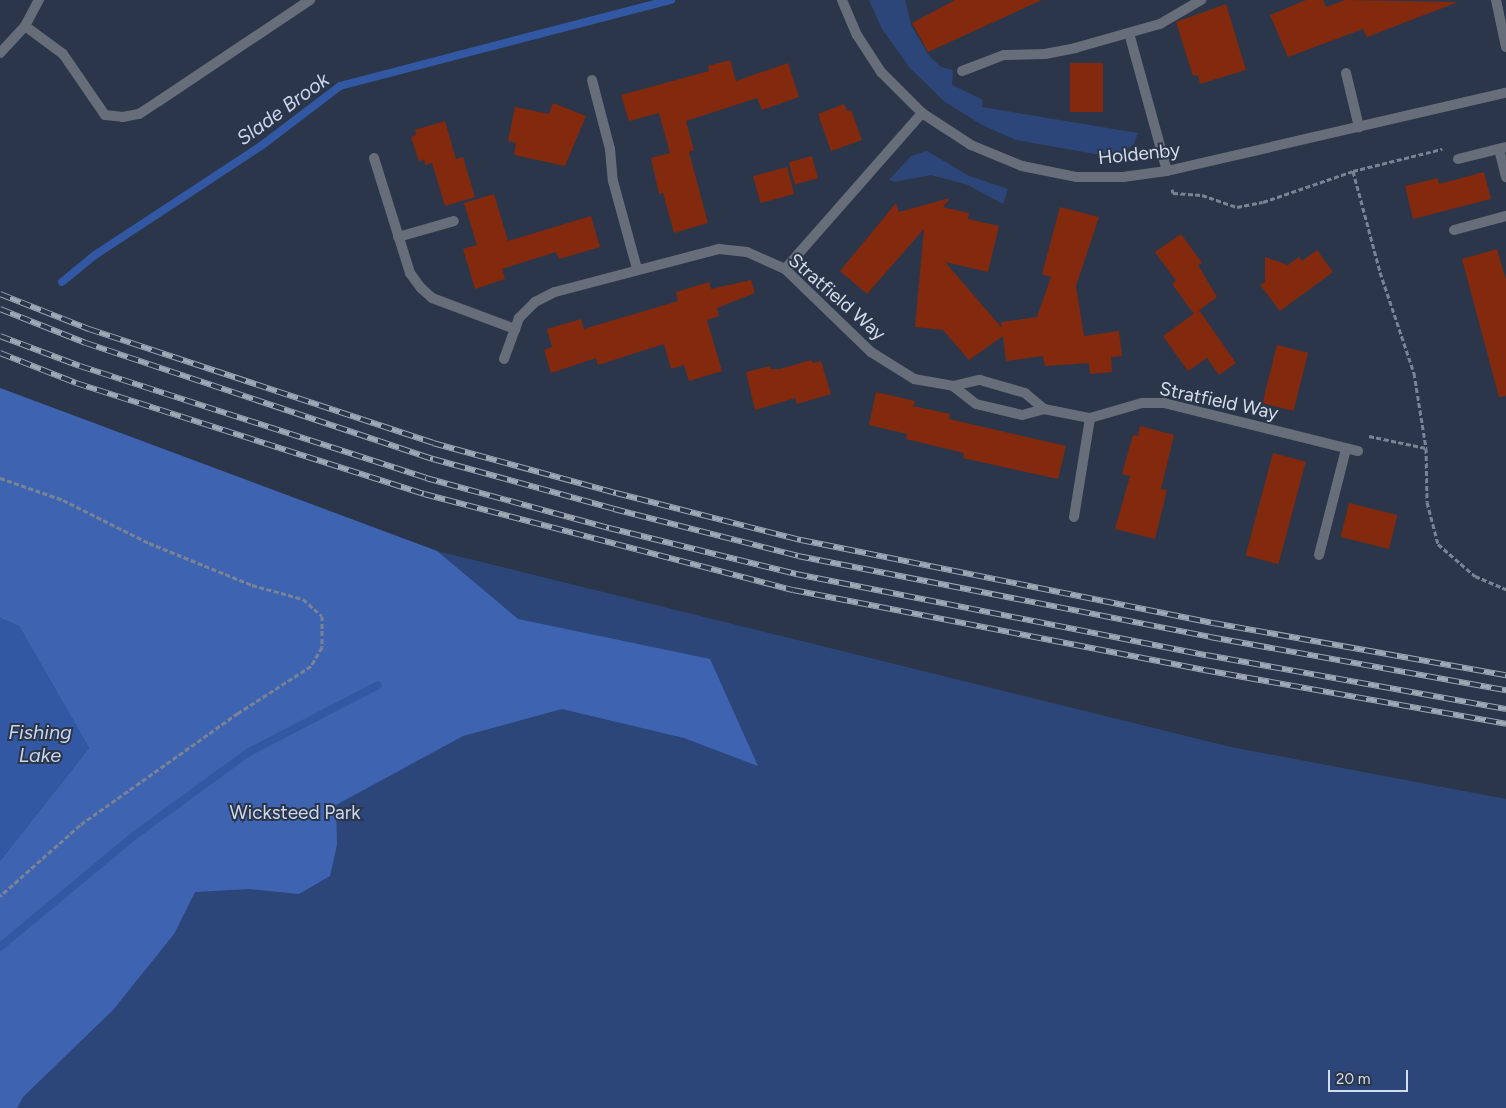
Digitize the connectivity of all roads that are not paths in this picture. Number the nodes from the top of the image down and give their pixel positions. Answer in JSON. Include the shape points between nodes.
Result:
{"nodes":[{"id":1,"x":39,"y":0,"type":"edge"},
{"id":2,"x":310,"y":0,"type":"edge"},
{"id":3,"x":842,"y":0,"type":"edge"},
{"id":4,"x":1201,"y":0,"type":"edge"},
{"id":5,"x":1496,"y":0,"type":"edge"},
{"id":6,"x":25,"y":26,"type":"junction"},
{"id":7,"x":1129,"y":32,"type":"junction"},
{"id":8,"x":1506,"y":47,"type":"edge"},
{"id":9,"x":0,"y":53,"type":"edge"},
{"id":10,"x":962,"y":71,"type":"dead end"},
{"id":11,"x":1346,"y":73,"type":"dead end"},
{"id":12,"x":592,"y":80,"type":"dead end"},
{"id":13,"x":1506,"y":93,"type":"edge"},
{"id":14,"x":922,"y":113,"type":"junction"},
{"id":15,"x":1359,"y":127,"type":"junction"},
{"id":16,"x":1502,"y":148,"type":"edge"},
{"id":17,"x":374,"y":158,"type":"dead end"},
{"id":18,"x":1461,"y":158,"type":"road end"},
{"id":19,"x":1167,"y":171,"type":"junction"},
{"id":20,"x":1506,"y":177,"type":"edge"},
{"id":21,"x":1506,"y":216,"type":"edge"},
{"id":22,"x":454,"y":221,"type":"dead end"},
{"id":23,"x":1454,"y":230,"type":"dead end"},
{"id":24,"x":398,"y":237,"type":"junction"},
{"id":25,"x":636,"y":269,"type":"junction"},
{"id":26,"x":785,"y":269,"type":"junction"},
{"id":27,"x":515,"y":329,"type":"junction"},
{"id":28,"x":504,"y":359,"type":"dead end"},
{"id":29,"x":953,"y":386,"type":"junction"},
{"id":30,"x":1044,"y":409,"type":"junction"},
{"id":31,"x":1090,"y":418,"type":"junction"},
{"id":32,"x":1346,"y":448,"type":"junction"},
{"id":33,"x":1358,"y":451,"type":"road end"},
{"id":34,"x":1074,"y":517,"type":"dead end"},
{"id":35,"x":1319,"y":555,"type":"dead end"}],
"edges":[{"from":1,"to":6,"type":"street"},
{"from":2,"to":6,"type":"street","via":[[139,114],[123,117],[105,115],[63,54]]},
{"from":3,"to":14,"type":"street","name":"Holdenby","via":[[857,35],[881,72]]},
{"from":4,"to":7,"type":"street","via":[[1160,24]]},
{"from":5,"to":8,"type":"street"},
{"from":6,"to":9,"type":"street"},
{"from":7,"to":10,"type":"street","via":[[1045,54],[1004,55]]},
{"from":7,"to":19,"type":"street"},
{"from":11,"to":15,"type":"street"},
{"from":12,"to":25,"type":"street"},
{"from":13,"to":15,"type":"street","name":"Holdenby"},
{"from":14,"to":19,"type":"street","name":"Holdenby","via":[[971,145],[1022,166],[1076,177],[1123,177]]},
{"from":14,"to":26,"type":"street"},
{"from":15,"to":19,"type":"street","name":"Holdenby"},
{"from":16,"to":18,"type":"street"},
{"from":16,"to":20,"type":"street"},
{"from":17,"to":24,"type":"street"},
{"from":21,"to":23,"type":"street"},
{"from":22,"to":24,"type":"street"},
{"from":24,"to":27,"type":"street","via":[[410,273],[432,298]]},
{"from":25,"to":26,"type":"street","name":"Stratfield Way","via":[[719,249],[747,252]]},
{"from":25,"to":27,"type":"street","name":"Stratfield Way","via":[[555,292],[535,302],[519,318]]},
{"from":26,"to":29,"type":"street","name":"Stratfield Way","via":[[872,352],[914,379]]},
{"from":27,"to":28,"type":"street","name":"Stratfield Way"},
{"from":29,"to":30,"type":"street","name":"Stratfield Way","via":[[976,404],[1022,415]]},
{"from":29,"to":30,"type":"street","name":"Stratfield Way","via":[[980,380],[1025,393]]},
{"from":30,"to":31,"type":"street","name":"Stratfield Way"},
{"from":31,"to":32,"type":"street","name":"Stratfield Way","via":[[1142,403],[1164,403]]},
{"from":31,"to":34,"type":"street"},
{"from":32,"to":33,"type":"street","name":"Stratfield Way"},
{"from":32,"to":35,"type":"street"}]}
